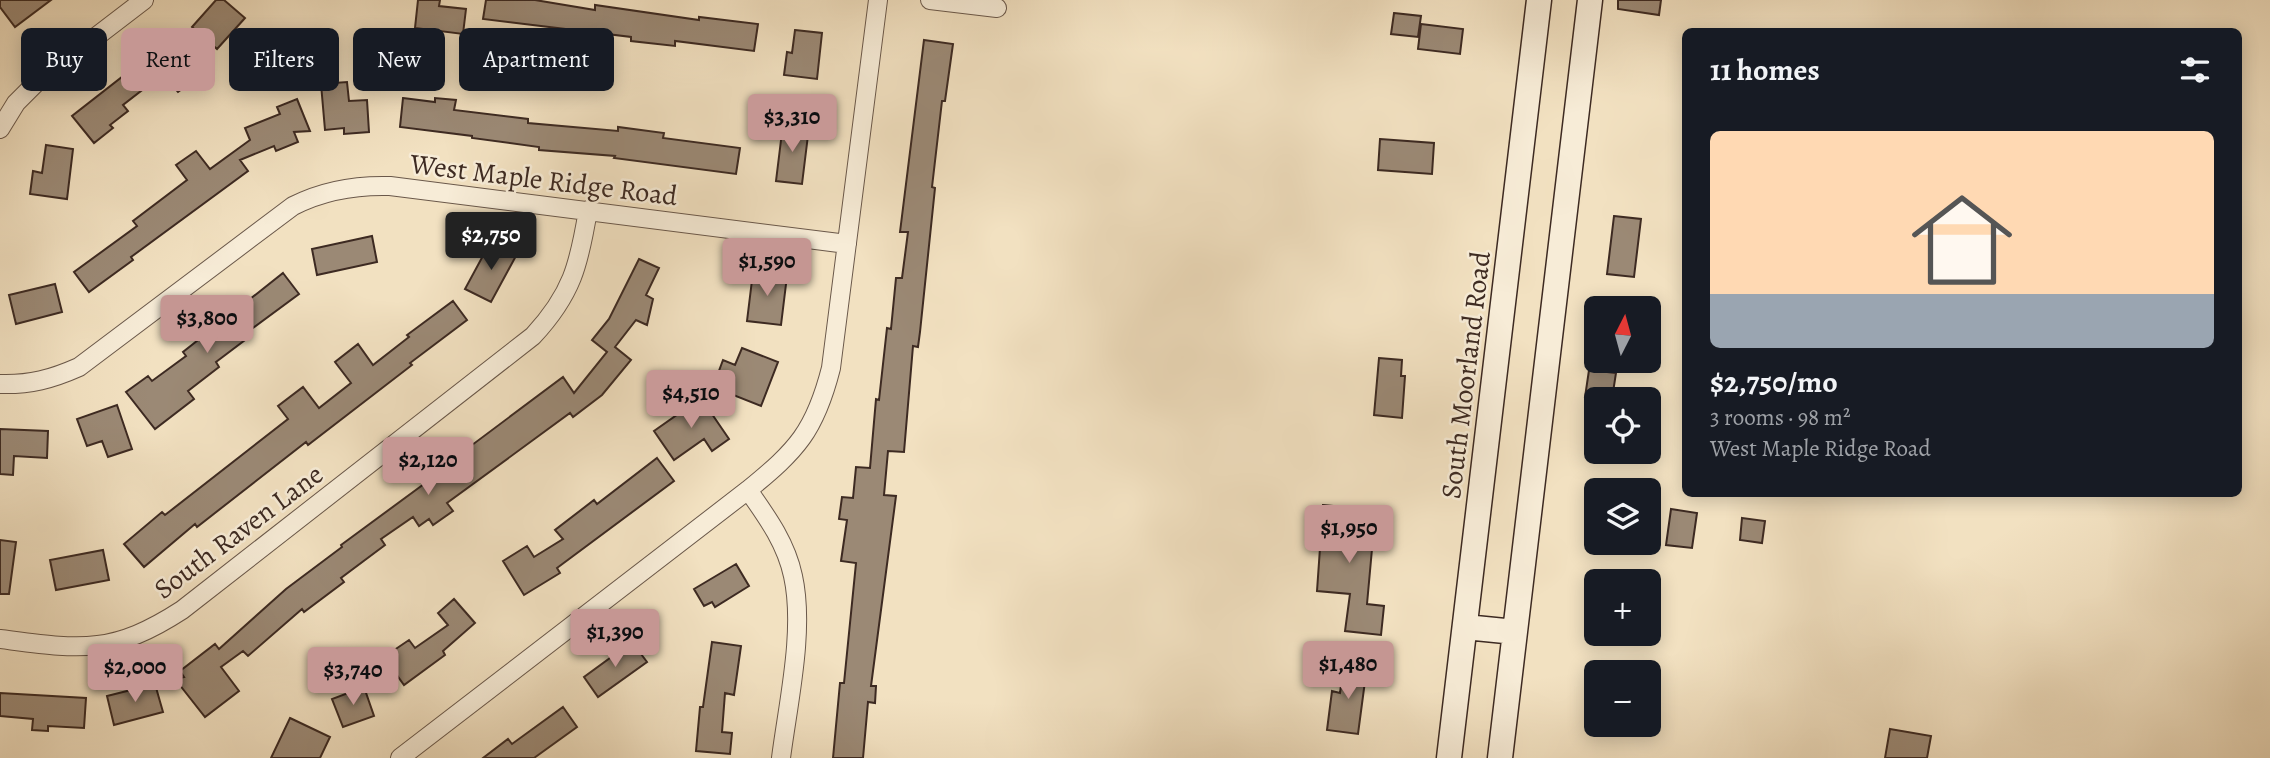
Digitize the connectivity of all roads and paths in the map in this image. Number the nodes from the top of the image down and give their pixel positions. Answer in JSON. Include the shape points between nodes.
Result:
{"nodes":[{"id":1,"x":144,"y":0,"type":"edge"},
{"id":2,"x":878,"y":0,"type":"edge"},
{"id":3,"x":930,"y":0,"type":"edge"},
{"id":4,"x":1539,"y":0,"type":"edge"},
{"id":5,"x":1590,"y":0,"type":"edge"},
{"id":6,"x":997,"y":8,"type":"dead end"},
{"id":7,"x":3,"y":116,"type":"edge"},
{"id":8,"x":588,"y":211,"type":"junction"},
{"id":9,"x":846,"y":244,"type":"junction"},
{"id":10,"x":0,"y":383,"type":"edge"},
{"id":11,"x":748,"y":491,"type":"junction"},
{"id":12,"x":1465,"y":626,"type":"junction"},
{"id":13,"x":1515,"y":632,"type":"junction"},
{"id":14,"x":0,"y":639,"type":"edge"},
{"id":15,"x":400,"y":758,"type":"edge"},
{"id":16,"x":780,"y":758,"type":"edge"},
{"id":17,"x":1449,"y":758,"type":"edge"},
{"id":18,"x":1500,"y":758,"type":"edge"}],
"edges":[{"from":1,"to":7,"type":"street","via":[[37,82]]},
{"from":2,"to":9,"type":"street"},
{"from":3,"to":6,"type":"street"},
{"from":4,"to":12,"type":"main road","name":"South Moorland Road"},
{"from":5,"to":13,"type":"main road"},
{"from":8,"to":9,"type":"street","name":"West Maple Ridge Road"},
{"from":8,"to":10,"type":"street","name":"West Maple Ridge Road","via":[[390,186],[329,191],[275,218],[79,366],[43,382]]},
{"from":8,"to":14,"type":"street","name":"South Raven Lane","via":[[577,270],[551,317],[533,336],[181,610],[138,635],[113,643],[66,648]]},
{"from":9,"to":11,"type":"street","via":[[824,396],[800,443]]},
{"from":11,"to":15,"type":"street"},
{"from":11,"to":16,"type":"street","via":[[781,542],[797,601]]},
{"from":12,"to":13,"type":"main road"},
{"from":12,"to":17,"type":"main road","name":"South Moorland Road"},
{"from":13,"to":18,"type":"main road"}]}
